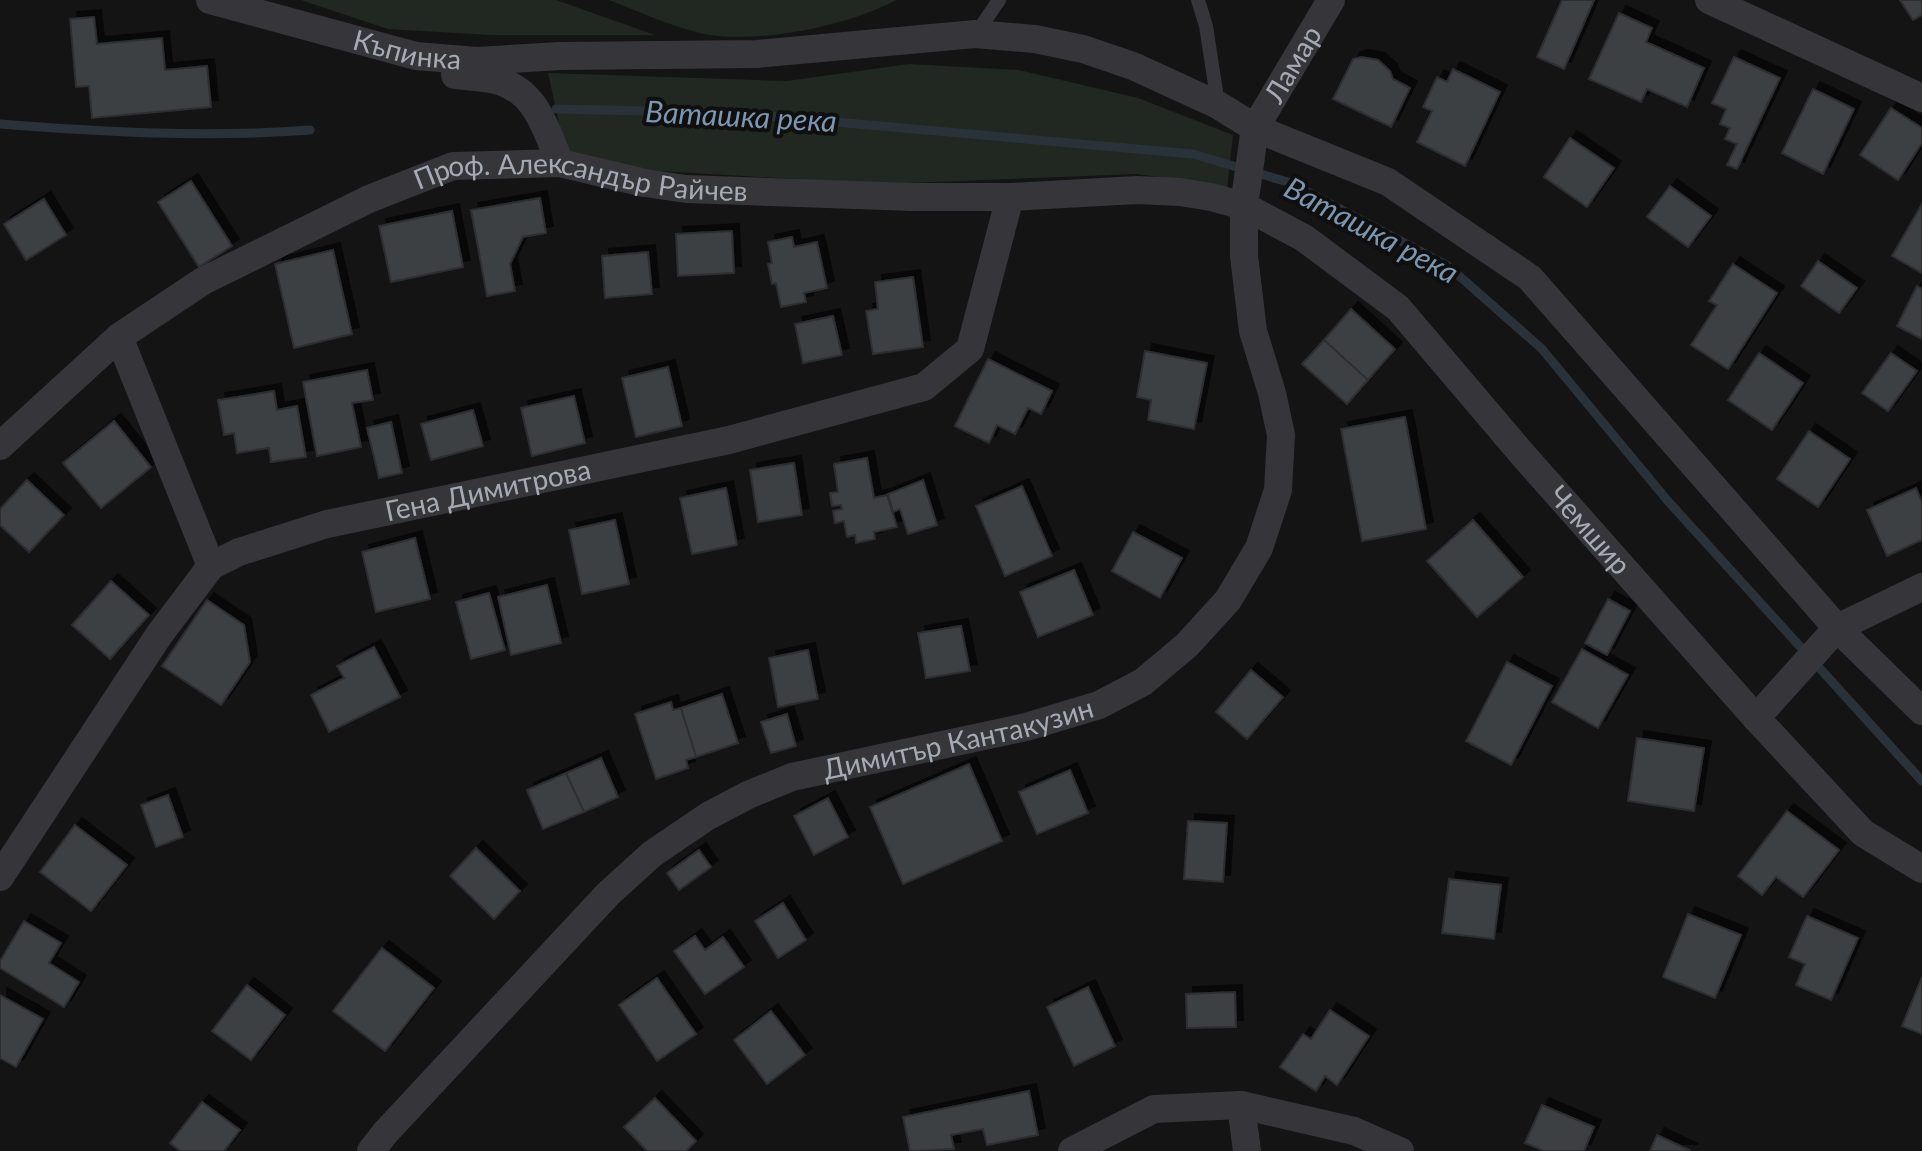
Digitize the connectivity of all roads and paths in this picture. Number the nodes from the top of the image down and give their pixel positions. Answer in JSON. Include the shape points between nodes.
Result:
{"nodes":[{"id":1,"x":210,"y":0,"type":"edge"},
{"id":2,"x":999,"y":0,"type":"edge"},
{"id":3,"x":1198,"y":0,"type":"edge"},
{"id":4,"x":1331,"y":0,"type":"edge"},
{"id":5,"x":1709,"y":0,"type":"edge"},
{"id":6,"x":975,"y":34,"type":"junction"},
{"id":7,"x":416,"y":56,"type":"junction"},
{"id":8,"x":1922,"y":98,"type":"edge"},
{"id":9,"x":1218,"y":105,"type":"junction"},
{"id":10,"x":1254,"y":138,"type":"junction"},
{"id":11,"x":560,"y":163,"type":"junction"},
{"id":12,"x":1010,"y":197,"type":"junction"},
{"id":13,"x":1245,"y":198,"type":"junction"},
{"id":14,"x":119,"y":337,"type":"junction"},
{"id":15,"x":0,"y":446,"type":"edge"},
{"id":16,"x":211,"y":566,"type":"junction"},
{"id":17,"x":1922,"y":587,"type":"edge"},
{"id":18,"x":1830,"y":636,"type":"junction"},
{"id":19,"x":1922,"y":711,"type":"edge"},
{"id":20,"x":1756,"y":718,"type":"junction"},
{"id":21,"x":1922,"y":869,"type":"edge"},
{"id":22,"x":0,"y":877,"type":"edge"},
{"id":23,"x":1241,"y":1105,"type":"junction"},
{"id":24,"x":371,"y":1151,"type":"edge"},
{"id":25,"x":1072,"y":1151,"type":"edge"},
{"id":26,"x":1247,"y":1151,"type":"edge"},
{"id":27,"x":1400,"y":1151,"type":"edge"}],
"edges":[{"from":1,"to":7,"type":"street","name":"Къпинка"},
{"from":2,"to":6,"type":"lane"},
{"from":3,"to":9,"type":"lane"},
{"from":4,"to":10,"type":"street","name":"Ламар"},
{"from":5,"to":8,"type":"street"},
{"from":6,"to":7,"type":"street","via":[[757,54],[477,61]]},
{"from":6,"to":9,"type":"street","via":[[1083,49]]},
{"from":7,"to":11,"type":"street","name":"Къпинка","via":[[445,73],[499,81],[519,90],[537,108]]},
{"from":9,"to":10,"type":"street"},
{"from":10,"to":13,"type":"street","name":"Димитър Кантакузин"},
{"from":10,"to":18,"type":"street","via":[[1388,182],[1530,278]]},
{"from":11,"to":12,"type":"street","name":"Проф. Александър Райчев","via":[[686,189]]},
{"from":11,"to":14,"type":"street","name":"Проф. Александър Райчев","via":[[453,166],[369,199],[203,281]]},
{"from":12,"to":13,"type":"street","name":"Проф. Александър Райчев","via":[[1137,190]]},
{"from":12,"to":16,"type":"street","name":"Гена Димитрова","via":[[970,349],[924,387],[729,440],[327,524]]},
{"from":13,"to":20,"type":"street","name":"Чемшир","via":[[1398,308]]},
{"from":13,"to":24,"type":"street","name":"Димитър Кантакузин","via":[[1244,256],[1253,331],[1281,435],[1278,490],[1259,548],[1228,600],[1187,645],[1143,682],[1099,705],[1026,727],[792,777],[708,816],[652,854],[608,894]]},
{"from":14,"to":15,"type":"street","name":"Проф. Александър Райчев"},
{"from":14,"to":16,"type":"street"},
{"from":16,"to":22,"type":"street","name":"Гена Димитрова","via":[[159,635]]},
{"from":17,"to":18,"type":"street"},
{"from":18,"to":19,"type":"street"},
{"from":18,"to":20,"type":"street"},
{"from":20,"to":21,"type":"street","name":"Чемшир","via":[[1863,833]]},
{"from":23,"to":25,"type":"street","via":[[1154,1109]]},
{"from":23,"to":26,"type":"street"},
{"from":23,"to":27,"type":"street","via":[[1354,1131]]}]}
